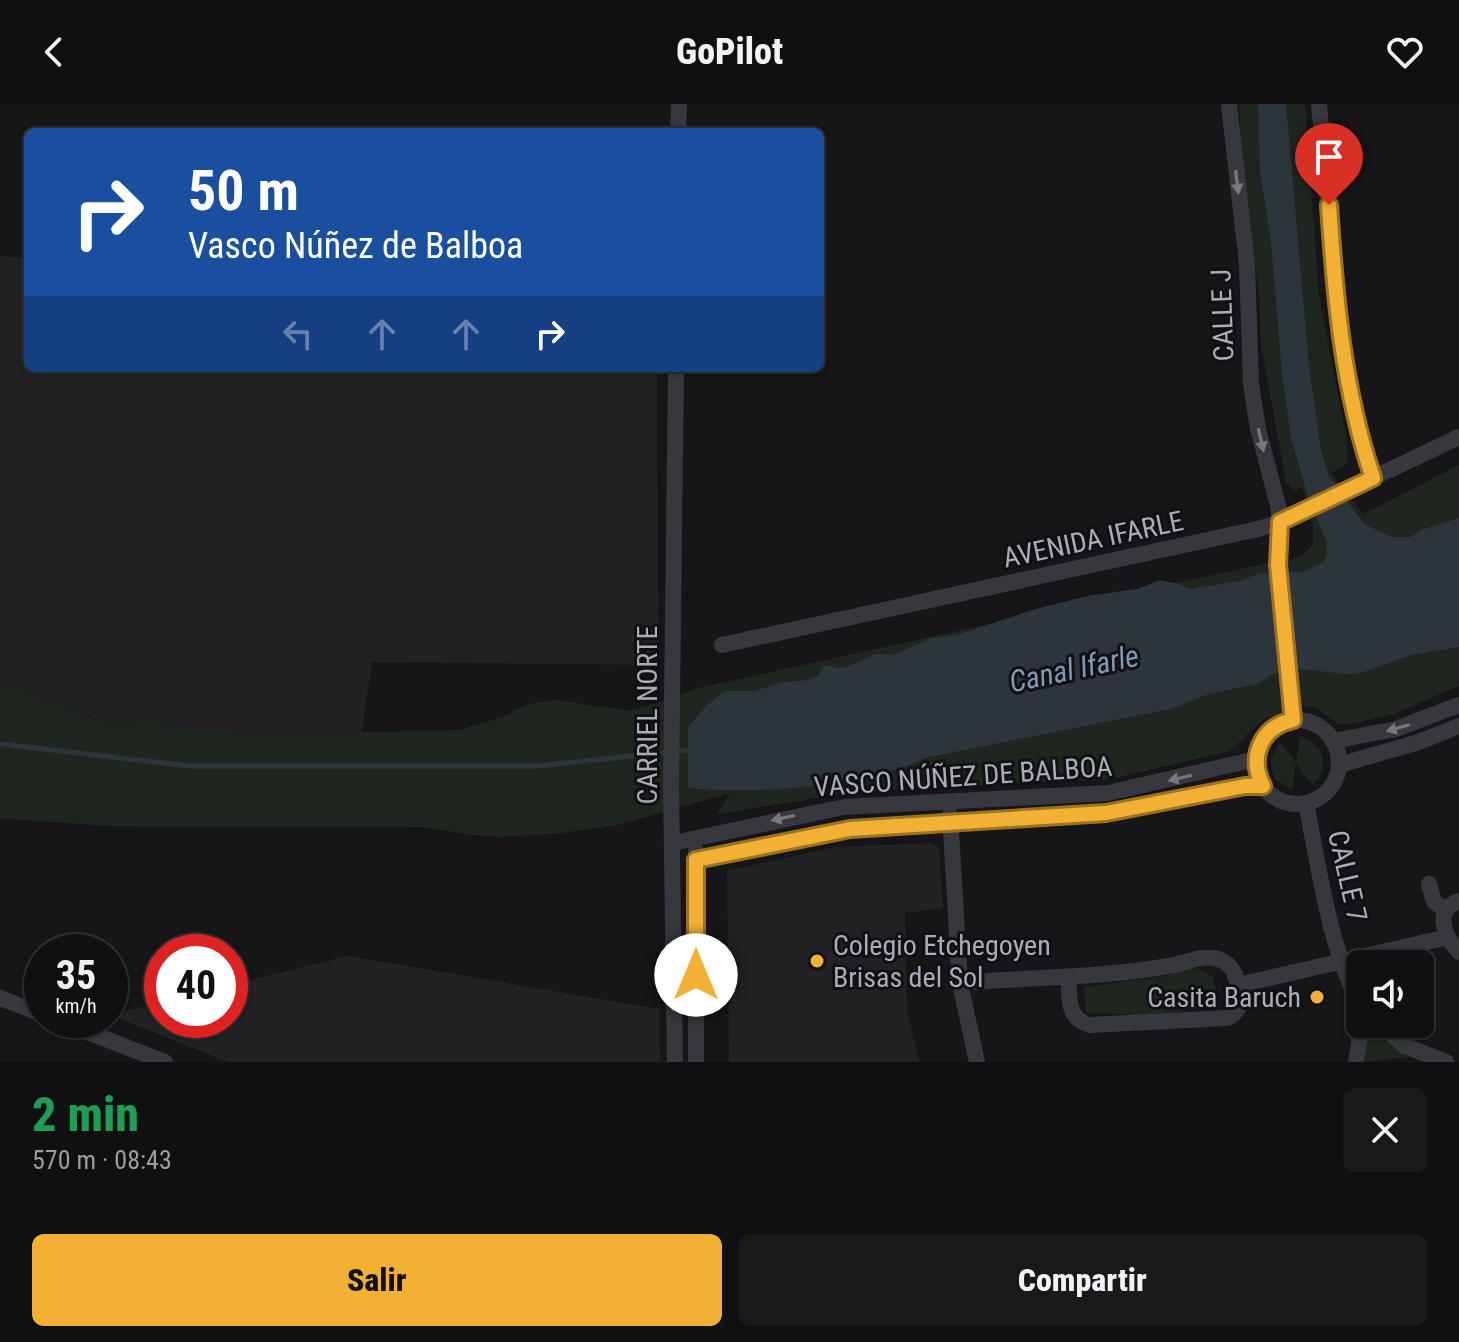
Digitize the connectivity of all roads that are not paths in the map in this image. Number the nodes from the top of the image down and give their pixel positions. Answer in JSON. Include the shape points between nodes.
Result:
{"nodes":[{"id":1,"x":679,"y":104,"type":"edge"},
{"id":2,"x":1229,"y":104,"type":"edge"},
{"id":3,"x":1319,"y":104,"type":"edge"},
{"id":4,"x":678,"y":128,"type":"edge"},
{"id":5,"x":676,"y":372,"type":"edge"},
{"id":6,"x":1459,"y":437,"type":"edge"},
{"id":7,"x":1373,"y":478,"type":"junction"},
{"id":8,"x":1280,"y":522,"type":"junction"},
{"id":9,"x":722,"y":645,"type":"dead end"},
{"id":10,"x":1459,"y":705,"type":"edge"},
{"id":11,"x":1293,"y":720,"type":"junction"},
{"id":12,"x":1459,"y":726,"type":"edge"},
{"id":13,"x":1333,"y":741,"type":"junction"},
{"id":14,"x":1256,"y":759,"type":"junction"},
{"id":15,"x":1339,"y":765,"type":"junction"},
{"id":16,"x":1263,"y":786,"type":"junction"},
{"id":17,"x":949,"y":801,"type":"junction"},
{"id":18,"x":1306,"y":803,"type":"junction"},
{"id":19,"x":950,"y":823,"type":"junction"},
{"id":20,"x":695,"y":837,"type":"junction"},
{"id":21,"x":673,"y":843,"type":"junction"},
{"id":22,"x":696,"y":860,"type":"junction"},
{"id":23,"x":1429,"y":884,"type":"dead end"},
{"id":24,"x":1452,"y":905,"type":"edge"},
{"id":25,"x":1448,"y":937,"type":"junction"},
{"id":26,"x":1459,"y":952,"type":"edge"},
{"id":27,"x":1342,"y":960,"type":"junction"},
{"id":28,"x":1346,"y":976,"type":"edge"},
{"id":29,"x":1069,"y":978,"type":"junction"},
{"id":30,"x":960,"y":983,"type":"junction"},
{"id":31,"x":1238,"y":985,"type":"junction"},
{"id":32,"x":0,"y":998,"type":"edge"},
{"id":33,"x":24,"y":1007,"type":"edge"},
{"id":34,"x":103,"y":1038,"type":"edge"},
{"id":35,"x":1360,"y":1038,"type":"edge"},
{"id":36,"x":1395,"y":1038,"type":"edge"},
{"id":37,"x":1440,"y":1061,"type":"edge"},
{"id":38,"x":165,"y":1062,"type":"edge"},
{"id":39,"x":675,"y":1062,"type":"edge"},
{"id":40,"x":696,"y":1062,"type":"edge"},
{"id":41,"x":977,"y":1062,"type":"edge"},
{"id":42,"x":1356,"y":1062,"type":"edge"},
{"id":43,"x":1417,"y":1062,"type":"edge"}],
"edges":[{"from":1,"to":4,"type":"street"},
{"from":2,"to":8,"type":"street","name":"CALLE J","one_way":true,"via":[[1247,264],[1251,384]]},
{"from":3,"to":7,"type":"street","via":[[1340,337]]},
{"from":5,"to":21,"type":"street","name":"CARRIEL NORTE"},
{"from":6,"to":7,"type":"street","name":"AVENIDA IFARLE"},
{"from":7,"to":8,"type":"street","name":"AVENIDA IFARLE"},
{"from":8,"to":9,"type":"street","name":"AVENIDA IFARLE"},
{"from":8,"to":11,"type":"street","name":"CALLE J","via":[[1278,565]]},
{"from":10,"to":13,"type":"street","one_way":true,"via":[[1396,729]]},
{"from":11,"to":13,"type":"street","via":[[1313,723]]},
{"from":11,"to":14,"type":"street","via":[[1268,733]]},
{"from":12,"to":15,"type":"street"},
{"from":13,"to":15,"type":"street"},
{"from":14,"to":16,"type":"street"},
{"from":14,"to":17,"type":"street","name":"VASCO NÚÑEZ DE BALBOA","one_way":true,"via":[[1108,793]]},
{"from":15,"to":18,"type":"street","via":[[1329,790]]},
{"from":16,"to":18,"type":"street","via":[[1282,801]]},
{"from":16,"to":19,"type":"street","name":"VASCO NÚÑEZ DE BALBOA","via":[[1106,813]]},
{"from":17,"to":19,"type":"street"},
{"from":17,"to":20,"type":"street","name":"VASCO NÚÑEZ DE BALBOA","one_way":true,"via":[[832,808]]},
{"from":18,"to":27,"type":"street","name":"CALLE 7"},
{"from":19,"to":22,"type":"street","name":"VASCO NÚÑEZ DE BALBOA","via":[[830,832]]},
{"from":19,"to":30,"type":"street"},
{"from":20,"to":21,"type":"street","name":"VASCO NÚÑEZ DE BALBOA"},
{"from":20,"to":22,"type":"street"},
{"from":21,"to":39,"type":"street","name":"CARRIEL NORTE"},
{"from":22,"to":40,"type":"street"},
{"from":23,"to":24,"type":"street","via":[[1434,902]]},
{"from":24,"to":25,"type":"street","via":[[1443,919]]},
{"from":25,"to":26,"type":"street"},
{"from":25,"to":27,"type":"street"},
{"from":27,"to":28,"type":"street","name":"CALLE 7"},
{"from":27,"to":31,"type":"street"},
{"from":29,"to":30,"type":"street"},
{"from":29,"to":31,"type":"street","via":[[1213,958],[1231,967]]},
{"from":29,"to":31,"type":"street","via":[[1073,1013],[1089,1025],[1227,1018],[1239,1007]]},
{"from":30,"to":41,"type":"street"},
{"from":32,"to":33,"type":"street"},
{"from":34,"to":38,"type":"street"},
{"from":35,"to":42,"type":"street"},
{"from":36,"to":37,"type":"street"},
{"from":37,"to":43,"type":"street"}]}
